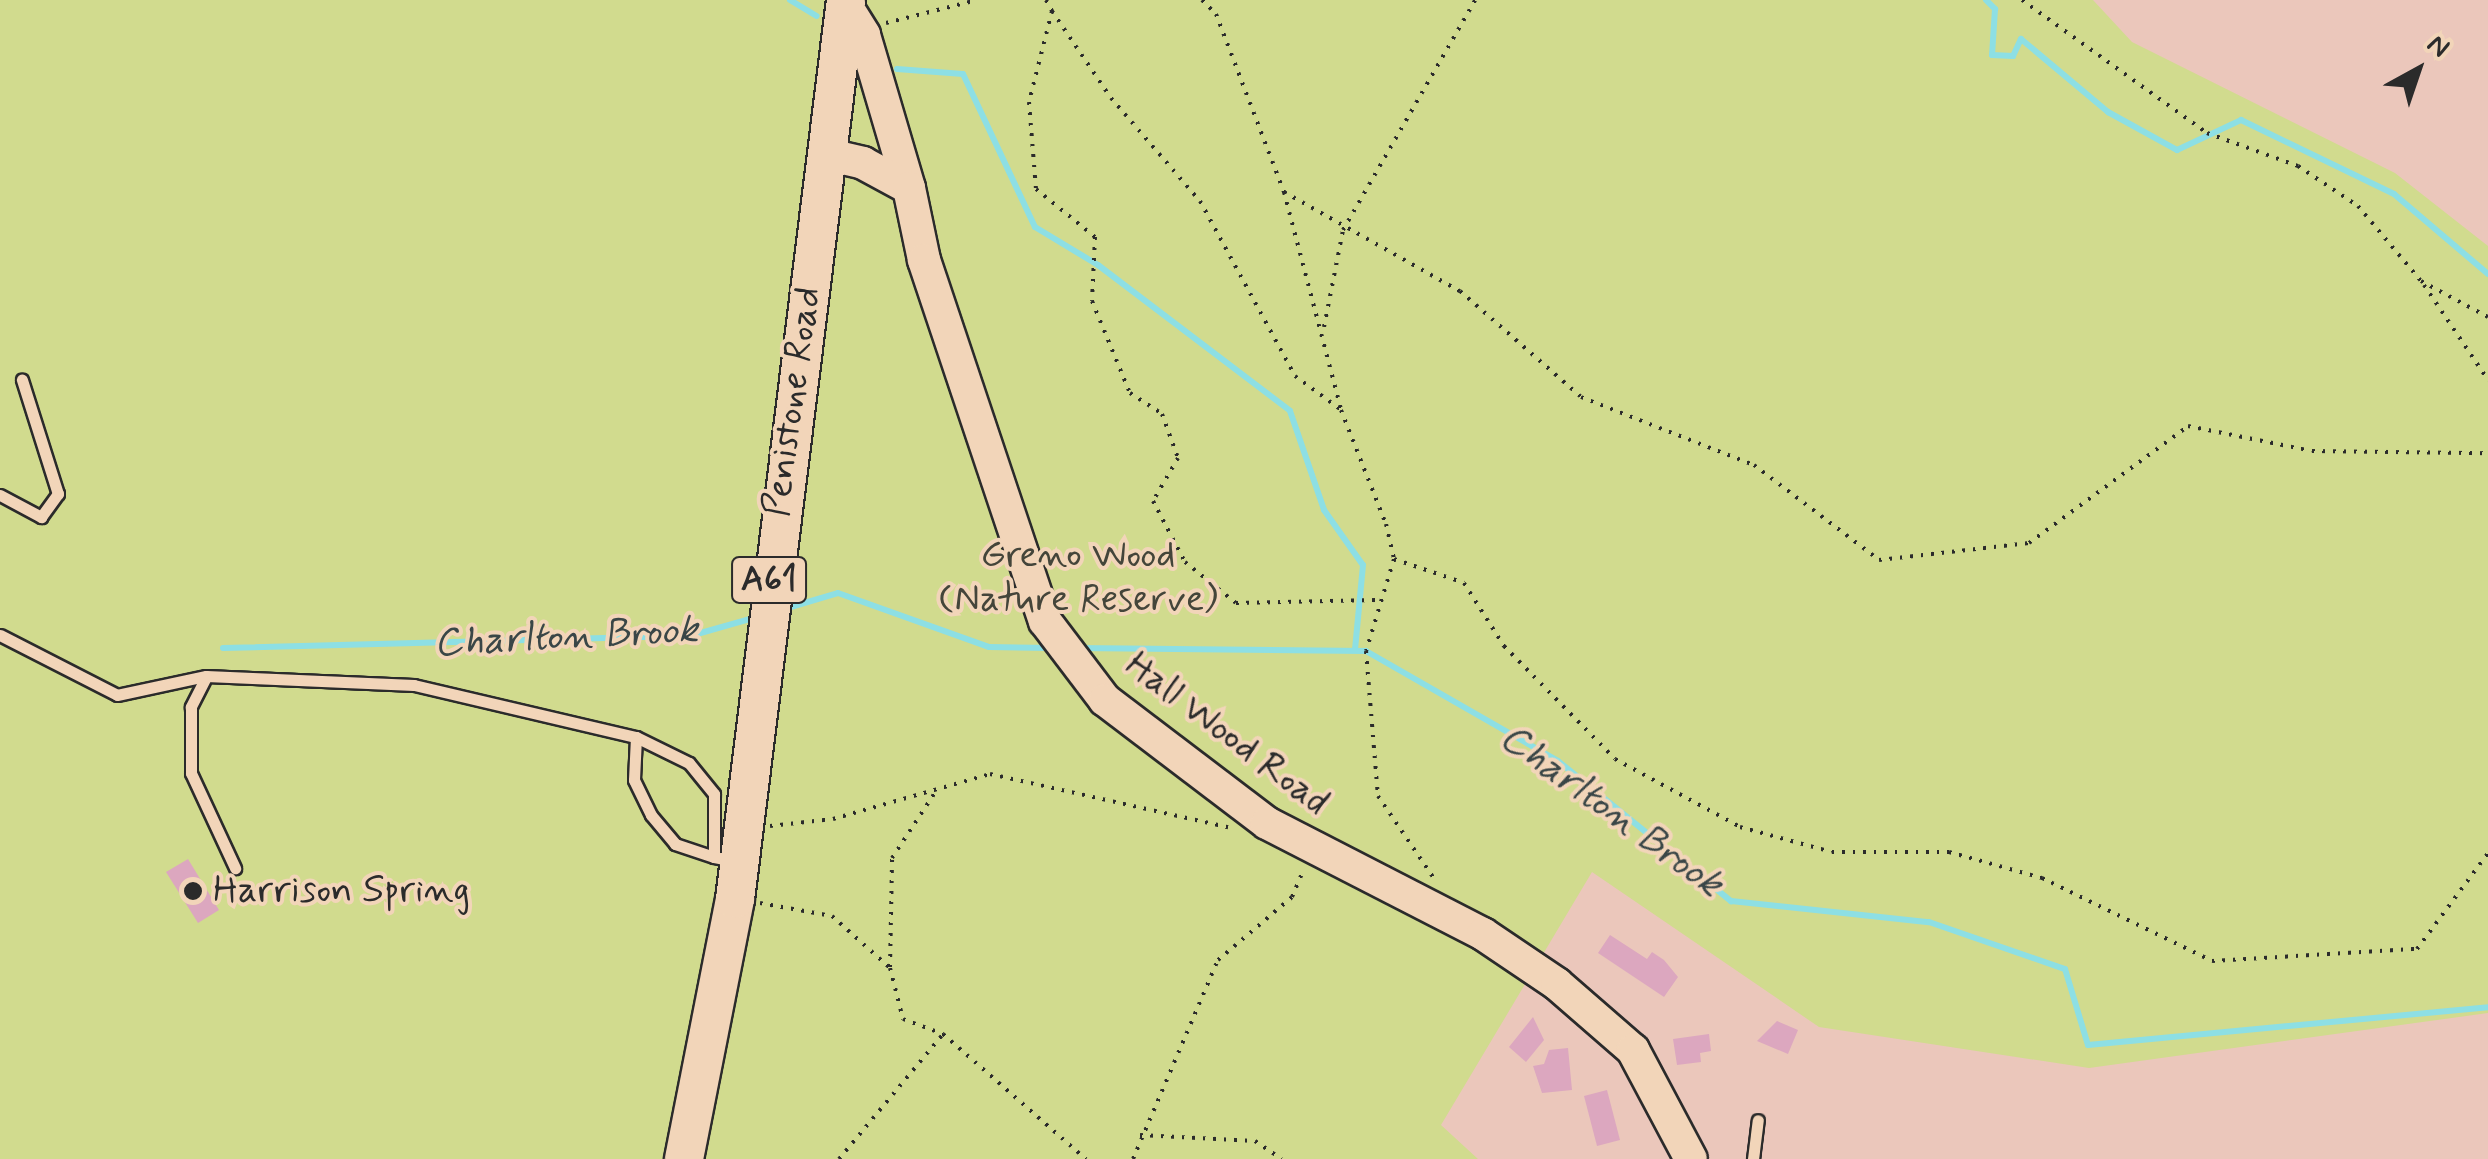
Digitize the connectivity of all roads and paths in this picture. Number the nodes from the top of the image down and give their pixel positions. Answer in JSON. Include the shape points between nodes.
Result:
{"nodes":[{"id":1,"x":977,"y":0,"type":"edge"},
{"id":2,"x":1046,"y":0,"type":"edge"},
{"id":3,"x":1202,"y":0,"type":"edge"},
{"id":4,"x":1475,"y":0,"type":"edge"},
{"id":5,"x":2022,"y":0,"type":"edge"},
{"id":6,"x":1052,"y":11,"type":"junction"},
{"id":7,"x":852,"y":13,"type":"edge"},
{"id":8,"x":825,"y":154,"type":"junction"},
{"id":9,"x":909,"y":188,"type":"junction"},
{"id":10,"x":1284,"y":192,"type":"junction"},
{"id":11,"x":1343,"y":230,"type":"junction"},
{"id":12,"x":2422,"y":281,"type":"junction"},
{"id":13,"x":2488,"y":316,"type":"edge"},
{"id":14,"x":1323,"y":332,"type":"junction"},
{"id":15,"x":22,"y":380,"type":"dead end"},
{"id":16,"x":2488,"y":380,"type":"edge"},
{"id":17,"x":1341,"y":410,"type":"junction"},
{"id":18,"x":2488,"y":453,"type":"edge"},
{"id":19,"x":0,"y":495,"type":"edge"},
{"id":20,"x":1394,"y":558,"type":"junction"},
{"id":21,"x":1376,"y":600,"type":"junction"},
{"id":22,"x":0,"y":635,"type":"edge"},
{"id":23,"x":206,"y":676,"type":"junction"},
{"id":24,"x":636,"y":737,"type":"junction"},
{"id":25,"x":934,"y":794,"type":"junction"},
{"id":26,"x":1267,"y":823,"type":"junction"},
{"id":27,"x":1312,"y":848,"type":"junction"},
{"id":28,"x":2488,"y":854,"type":"edge"},
{"id":29,"x":732,"y":862,"type":"junction"},
{"id":30,"x":234,"y":868,"type":"dead end"},
{"id":31,"x":1452,"y":918,"type":"junction"},
{"id":32,"x":890,"y":968,"type":"junction"},
{"id":33,"x":943,"y":1034,"type":"junction"},
{"id":34,"x":1758,"y":1120,"type":"dead end"},
{"id":35,"x":1140,"y":1135,"type":"junction"},
{"id":36,"x":684,"y":1159,"type":"edge"},
{"id":37,"x":839,"y":1159,"type":"edge"},
{"id":38,"x":1086,"y":1159,"type":"edge"},
{"id":39,"x":1133,"y":1159,"type":"edge"},
{"id":40,"x":1282,"y":1159,"type":"edge"},
{"id":41,"x":1691,"y":1159,"type":"edge"},
{"id":42,"x":1753,"y":1159,"type":"edge"}],
"edges":[{"from":1,"to":7,"type":"path","via":[[892,20]]},
{"from":2,"to":6,"type":"path"},
{"from":3,"to":10,"type":"path","via":[[1216,14]]},
{"from":4,"to":11,"type":"path"},
{"from":5,"to":12,"type":"path","via":[[2207,134],[2298,166],[2358,206]]},
{"from":6,"to":17,"type":"path","via":[[1111,98],[1200,201],[1295,376]]},
{"from":6,"to":21,"type":"path","via":[[1029,102],[1036,188],[1095,236],[1092,300],[1130,394],[1162,414],[1178,458],[1152,501],[1186,562],[1236,604]]},
{"from":7,"to":8,"type":"highway","name":"Penistone Road","number":"A61"},
{"from":7,"to":9,"type":"main road","name":"Hall Wood Road"},
{"from":8,"to":9,"type":"main road"},
{"from":8,"to":29,"type":"highway","name":"Penistone Road","number":"A61"},
{"from":9,"to":26,"type":"main road","name":"Hall Wood Road","via":[[924,260],[1046,621],[1105,700]]},
{"from":10,"to":11,"type":"path"},
{"from":10,"to":14,"type":"path"},
{"from":11,"to":14,"type":"path"},
{"from":11,"to":18,"type":"path","via":[[1460,291],[1581,397],[1754,465],[1879,560],[2029,543],[2188,426],[2312,451]]},
{"from":12,"to":13,"type":"path"},
{"from":12,"to":16,"type":"path"},
{"from":14,"to":17,"type":"path"},
{"from":15,"to":19,"type":"lane","via":[[58,494],[41,517]]},
{"from":17,"to":20,"type":"path"},
{"from":20,"to":21,"type":"path"},
{"from":20,"to":28,"type":"path","via":[[1464,583],[1504,646],[1615,759],[1740,827],[1832,852],[1949,852],[2042,878],[2212,961],[2417,948]]},
{"from":21,"to":31,"type":"path","via":[[1366,650],[1378,796]]},
{"from":22,"to":23,"type":"lane","via":[[117,695]]},
{"from":23,"to":24,"type":"lane","via":[[414,685]]},
{"from":23,"to":30,"type":"lane","via":[[192,707],[191,773]]},
{"from":24,"to":29,"type":"lane","via":[[689,763],[714,794]]},
{"from":24,"to":29,"type":"lane","via":[[634,780],[651,815],[675,844]]},
{"from":25,"to":26,"type":"path","via":[[990,774],[1248,831]]},
{"from":25,"to":29,"type":"path","via":[[834,819]]},
{"from":25,"to":32,"type":"path","via":[[892,858]]},
{"from":26,"to":27,"type":"main road","name":"Hall Wood Road"},
{"from":27,"to":31,"type":"main road","name":"Hall Wood Road"},
{"from":27,"to":35,"type":"path","via":[[1292,897],[1218,960]]},
{"from":29,"to":32,"type":"path","via":[[832,916]]},
{"from":29,"to":36,"type":"highway","name":"Penistone Road","number":"A61"},
{"from":31,"to":41,"type":"main road","name":"Hall Wood Road","via":[[1512,950],[1632,1050]]},
{"from":32,"to":33,"type":"path","via":[[903,1019]]},
{"from":33,"to":37,"type":"path"},
{"from":33,"to":38,"type":"path"},
{"from":34,"to":42,"type":"lane"},
{"from":35,"to":39,"type":"path"},
{"from":35,"to":40,"type":"path","via":[[1254,1142]]}]}
